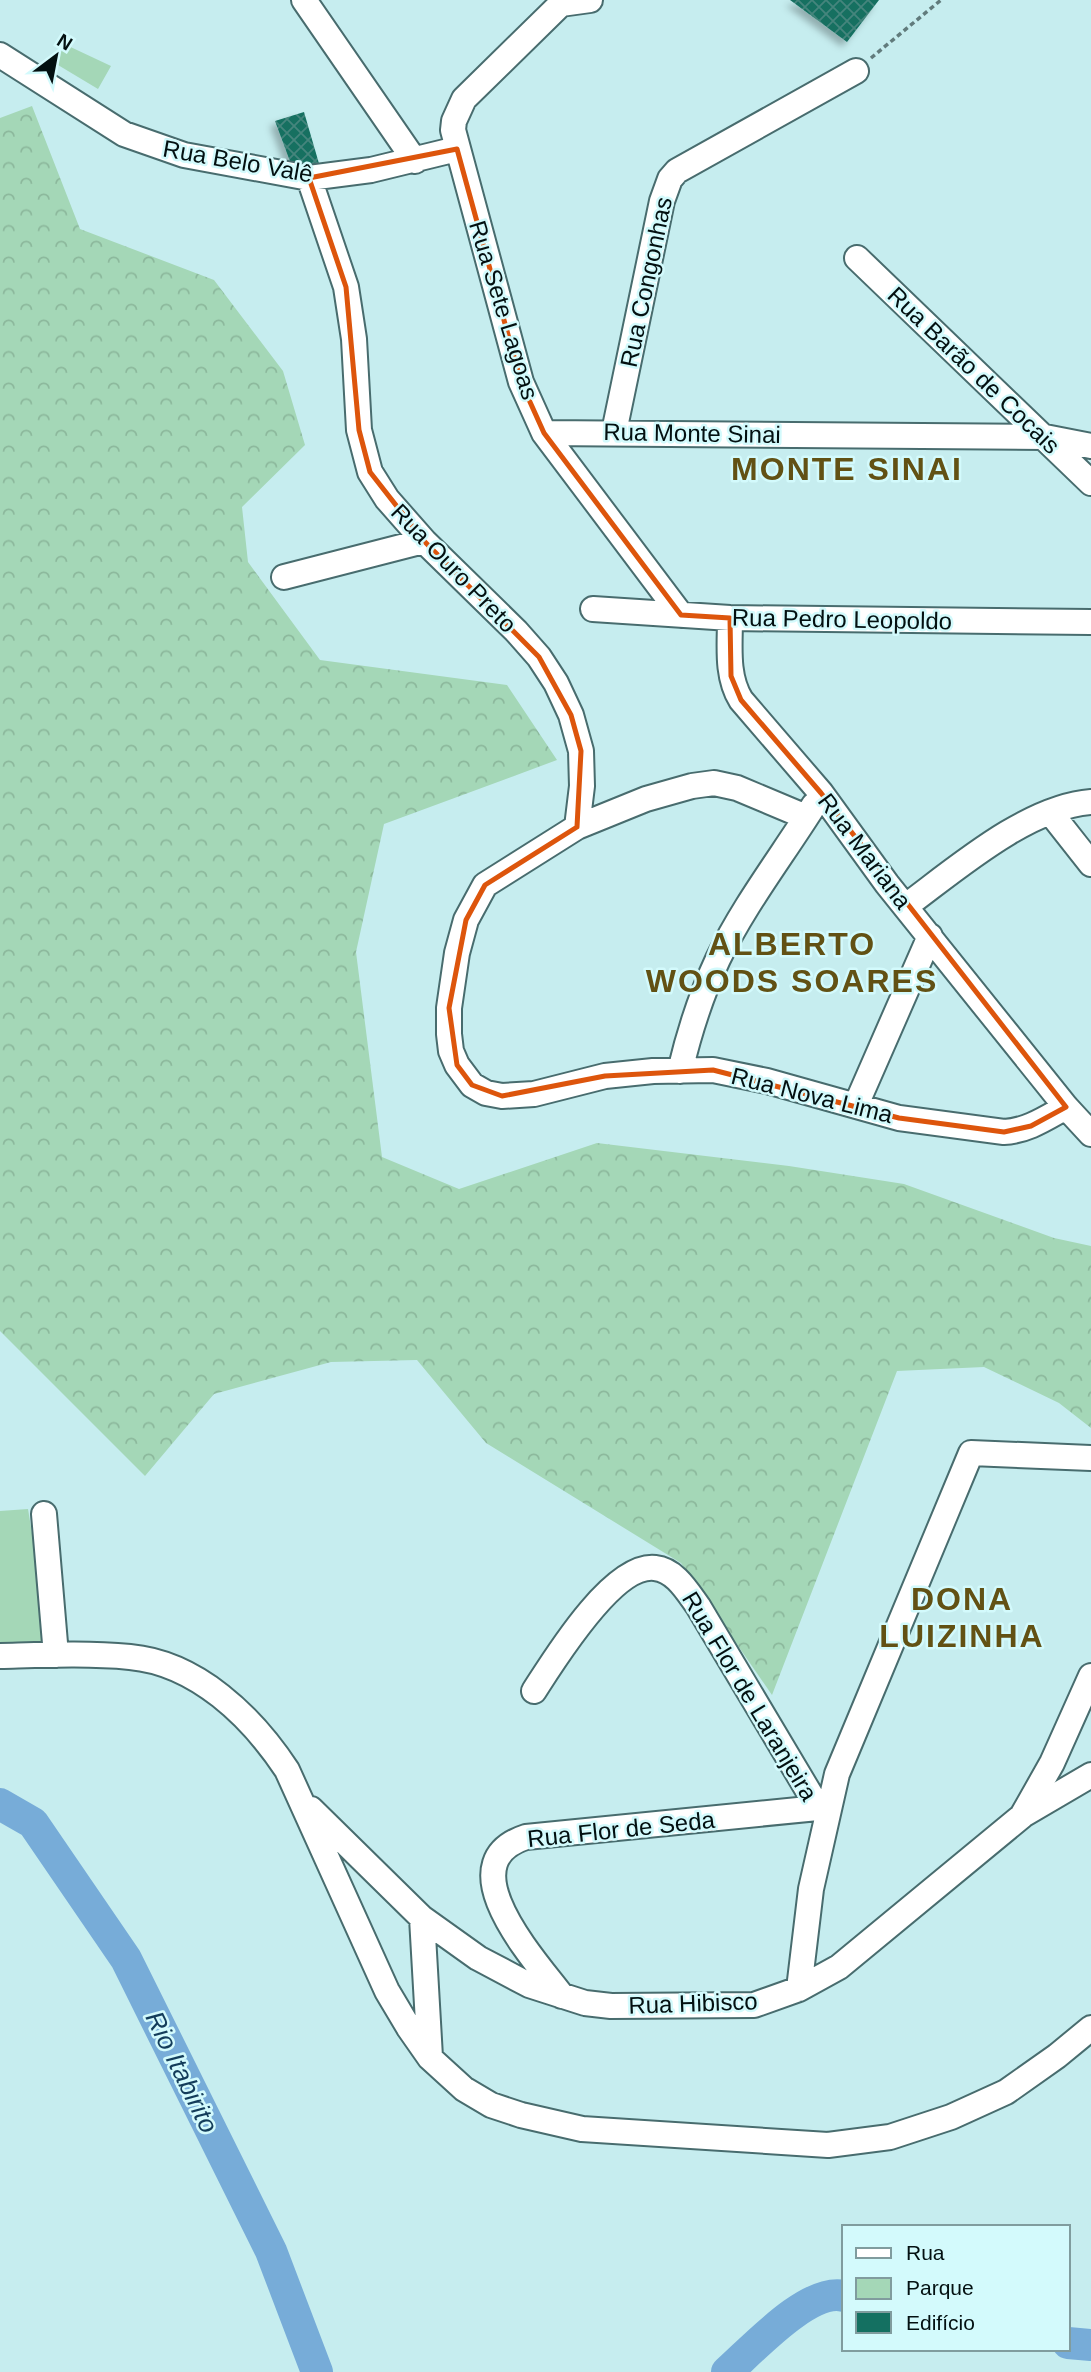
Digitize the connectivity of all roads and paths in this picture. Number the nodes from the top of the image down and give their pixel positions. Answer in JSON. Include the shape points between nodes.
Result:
{"nodes":[{"id":1,"x":304,"y":0,"type":"edge"},
{"id":2,"x":590,"y":0,"type":"edge"},
{"id":3,"x":941,"y":0,"type":"edge"},
{"id":4,"x":563,"y":2,"type":"edge"},
{"id":5,"x":0,"y":55,"type":"edge"},
{"id":6,"x":856,"y":71,"type":"joint"},
{"id":7,"x":457,"y":149,"type":"junction"},
{"id":8,"x":415,"y":161,"type":"junction"},
{"id":9,"x":309,"y":178,"type":"junction"},
{"id":10,"x":857,"y":258,"type":"dead end"},
{"id":11,"x":614,"y":432,"type":"junction"},
{"id":12,"x":544,"y":433,"type":"junction"},
{"id":13,"x":1045,"y":438,"type":"junction"},
{"id":14,"x":1091,"y":446,"type":"edge"},
{"id":15,"x":1091,"y":483,"type":"edge"},
{"id":16,"x":424,"y":541,"type":"junction"},
{"id":17,"x":284,"y":577,"type":"dead end"},
{"id":18,"x":593,"y":609,"type":"dead end"},
{"id":19,"x":681,"y":615,"type":"junction"},
{"id":20,"x":730,"y":618,"type":"junction"},
{"id":21,"x":1091,"y":622,"type":"edge"},
{"id":22,"x":821,"y":793,"type":"junction"},
{"id":23,"x":1091,"y":802,"type":"edge"},
{"id":24,"x":1050,"y":812,"type":"junction"},
{"id":25,"x":806,"y":817,"type":"junction"},
{"id":26,"x":577,"y":827,"type":"junction"},
{"id":27,"x":1091,"y":864,"type":"edge"},
{"id":28,"x":906,"y":906,"type":"junction"},
{"id":29,"x":930,"y":936,"type":"junction"},
{"id":30,"x":680,"y":1071,"type":"junction"},
{"id":31,"x":856,"y":1105,"type":"junction"},
{"id":32,"x":1066,"y":1107,"type":"junction"},
{"id":33,"x":1091,"y":1134,"type":"edge"},
{"id":34,"x":1091,"y":1458,"type":"edge"},
{"id":35,"x":44,"y":1514,"type":"dead end"},
{"id":36,"x":56,"y":1655,"type":"junction"},
{"id":37,"x":0,"y":1656,"type":"edge"},
{"id":38,"x":1091,"y":1676,"type":"edge"},
{"id":39,"x":534,"y":1691,"type":"dead end"},
{"id":40,"x":1082,"y":1714,"type":"edge"},
{"id":41,"x":1091,"y":1775,"type":"edge"},
{"id":42,"x":302,"y":1800,"type":"junction"},
{"id":43,"x":823,"y":1808,"type":"junction"},
{"id":44,"x":1022,"y":1816,"type":"junction"},
{"id":45,"x":422,"y":1918,"type":"junction"},
{"id":46,"x":799,"y":1989,"type":"junction"},
{"id":47,"x":562,"y":1997,"type":"junction"},
{"id":48,"x":1091,"y":2028,"type":"edge"},
{"id":49,"x":430,"y":2059,"type":"junction"}],
"edges":[{"from":1,"to":8,"type":"street"},
{"from":2,"to":4,"type":"street","name":"Rua Sete Lagoas"},
{"from":3,"to":6,"type":"path"},
{"from":4,"to":7,"type":"street","name":"Rua Sete Lagoas","via":[[464,99],[454,121]]},
{"from":5,"to":9,"type":"street","name":"Rua Belo Valê","via":[[102,122],[143,142],[184,155]]},
{"from":6,"to":11,"type":"street","name":"Rua Congonhas","via":[[670,179]]},
{"from":7,"to":8,"type":"street","name":"Rua Belo Valê"},
{"from":7,"to":12,"type":"street","name":"Rua Sete Lagoas","via":[[521,382]]},
{"from":8,"to":9,"type":"street","name":"Rua Belo Valê"},
{"from":9,"to":16,"type":"street","name":"Rua Ouro Preto","via":[[346,287],[359,430],[370,472]]},
{"from":10,"to":13,"type":"street","name":"Rua Barão de Cocais"},
{"from":11,"to":12,"type":"street","name":"Rua Monte Sinai"},
{"from":11,"to":13,"type":"street","name":"Rua Monte Sinai"},
{"from":12,"to":19,"type":"street","name":"Rua Sete Lagoas"},
{"from":13,"to":14,"type":"street","name":"Rua Monte Sinai"},
{"from":13,"to":15,"type":"street","name":"Rua Barão de Cocais"},
{"from":16,"to":17,"type":"street"},
{"from":16,"to":26,"type":"street","name":"Rua Ouro Preto","via":[[516,631],[556,683],[581,751]]},
{"from":18,"to":19,"type":"street","name":"Rua Pedro Leopoldo"},
{"from":19,"to":20,"type":"street","name":"Rua Pedro Leopoldo"},
{"from":20,"to":21,"type":"street","name":"Rua Pedro Leopoldo"},
{"from":20,"to":22,"type":"street","name":"Rua Mariana","via":[[734,689]]},
{"from":22,"to":25,"type":"street"},
{"from":22,"to":28,"type":"street","name":"Rua Mariana"},
{"from":23,"to":24,"type":"street"},
{"from":24,"to":27,"type":"street"},
{"from":24,"to":28,"type":"street","via":[[989,844]]},
{"from":25,"to":26,"type":"street","via":[[714,783],[646,799]]},
{"from":25,"to":30,"type":"street","via":[[718,960]]},
{"from":26,"to":30,"type":"street","name":"Rua Nova Lima","via":[[485,885],[466,920],[457,953],[449,1008],[451,1051],[472,1085],[502,1096],[534,1094],[605,1076]]},
{"from":28,"to":29,"type":"street","name":"Rua Mariana"},
{"from":29,"to":31,"type":"street"},
{"from":29,"to":32,"type":"street","name":"Rua Mariana"},
{"from":30,"to":31,"type":"street","name":"Rua Nova Lima","via":[[713,1070]]},
{"from":31,"to":32,"type":"street","name":"Rua Nova Lima","via":[[898,1118],[1004,1132],[1031,1126]]},
{"from":32,"to":33,"type":"street","name":"Rua Mariana"},
{"from":34,"to":43,"type":"street","via":[[971,1453]]},
{"from":35,"to":36,"type":"street"},
{"from":36,"to":37,"type":"street"},
{"from":36,"to":42,"type":"street","via":[[132,1657],[173,1668],[206,1686],[270,1743]]},
{"from":38,"to":40,"type":"street","name":"Rua Hibisco"},
{"from":39,"to":43,"type":"street","name":"Rua Flor de Laranjeira","via":[[578,1626],[615,1584],[645,1568],[668,1572],[698,1606]]},
{"from":40,"to":44,"type":"street","name":"Rua Hibisco"},
{"from":41,"to":44,"type":"street"},
{"from":42,"to":45,"type":"street","name":"Rua Hibisco"},
{"from":42,"to":49,"type":"street","via":[[387,1991]]},
{"from":43,"to":46,"type":"street"},
{"from":43,"to":47,"type":"street","name":"Rua Flor de Seda","via":[[526,1837],[506,1847],[496,1857],[493,1889],[517,1934]]},
{"from":44,"to":46,"type":"street","name":"Rua Hibisco","via":[[839,1967]]},
{"from":45,"to":47,"type":"street","name":"Rua Hibisco","via":[[478,1958]]},
{"from":45,"to":49,"type":"street"},
{"from":46,"to":47,"type":"street","name":"Rua Hibisco","via":[[754,2005],[611,2006]]},
{"from":48,"to":49,"type":"street","via":[[1006,2092],[973,2107],[890,2137],[828,2145],[582,2129],[491,2105]]}]}
